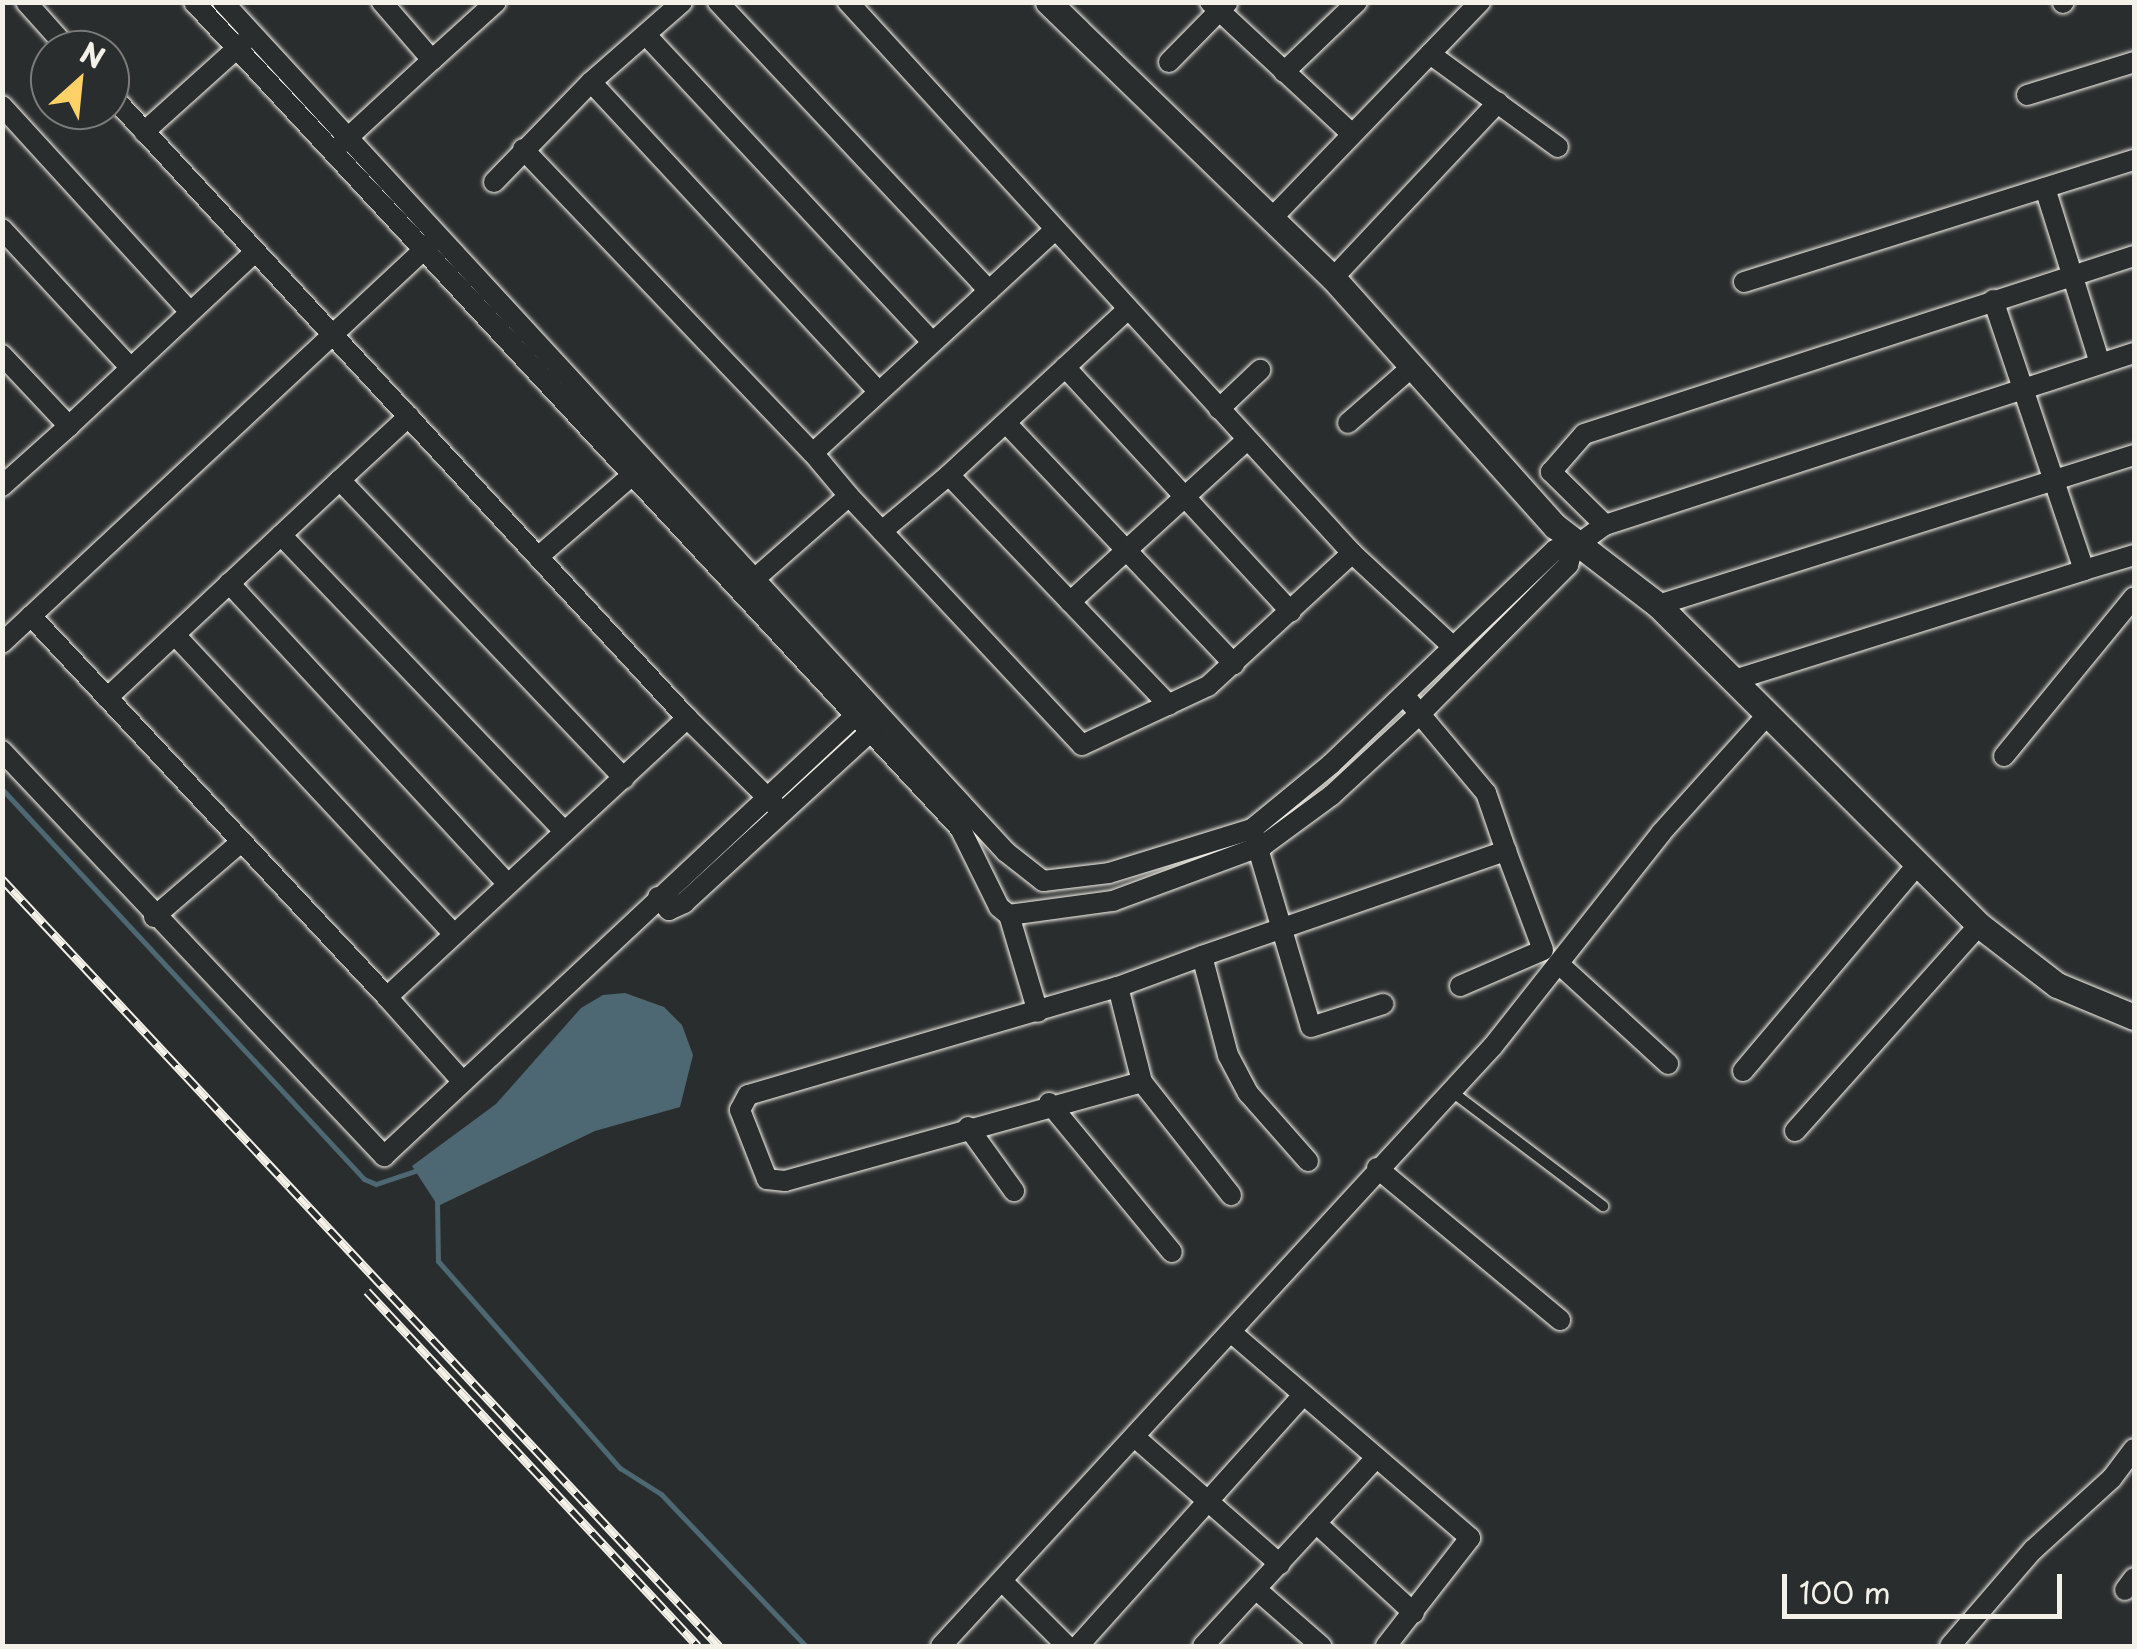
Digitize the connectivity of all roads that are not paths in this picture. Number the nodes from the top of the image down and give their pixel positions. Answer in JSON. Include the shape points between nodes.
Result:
{"nodes":[{"id":1,"x":26,"y":2,"type":"edge"},
{"id":2,"x":194,"y":2,"type":"edge"},
{"id":3,"x":223,"y":2,"type":"edge"},
{"id":4,"x":382,"y":2,"type":"edge"},
{"id":5,"x":496,"y":2,"type":"edge"},
{"id":6,"x":682,"y":2,"type":"edge"},
{"id":7,"x":718,"y":2,"type":"edge"},
{"id":8,"x":848,"y":2,"type":"edge"},
{"id":9,"x":1048,"y":2,"type":"edge"},
{"id":10,"x":1358,"y":2,"type":"edge"},
{"id":11,"x":1219,"y":5,"type":"edge"},
{"id":12,"x":1472,"y":5,"type":"edge"},
{"id":13,"x":52,"y":30,"type":"edge"},
{"id":14,"x":252,"y":34,"type":"junction"},
{"id":15,"x":646,"y":36,"type":"junction"},
{"id":16,"x":236,"y":48,"type":"junction"},
{"id":17,"x":1430,"y":54,"type":"junction"},
{"id":18,"x":432,"y":60,"type":"junction"},
{"id":19,"x":1169,"y":62,"type":"dead end"},
{"id":20,"x":2134,"y":62,"type":"edge"},
{"id":21,"x":1284,"y":72,"type":"junction"},
{"id":22,"x":591,"y":82,"type":"junction"},
{"id":23,"x":2027,"y":96,"type":"dead end"},
{"id":24,"x":1498,"y":102,"type":"junction"},
{"id":25,"x":2,"y":106,"type":"edge"},
{"id":26,"x":130,"y":116,"type":"edge"},
{"id":27,"x":144,"y":132,"type":"junction"},
{"id":28,"x":1352,"y":134,"type":"junction"},
{"id":29,"x":350,"y":136,"type":"junction"},
{"id":30,"x":1558,"y":147,"type":"dead end"},
{"id":31,"x":523,"y":149,"type":"junction"},
{"id":32,"x":333,"y":152,"type":"junction"},
{"id":33,"x":2134,"y":160,"type":"edge"},
{"id":34,"x":494,"y":182,"type":"dead end"},
{"id":35,"x":2045,"y":188,"type":"junction"},
{"id":36,"x":1272,"y":218,"type":"junction"},
{"id":37,"x":2,"y":229,"type":"edge"},
{"id":38,"x":1056,"y":229,"type":"junction"},
{"id":39,"x":442,"y":233,"type":"junction"},
{"id":40,"x":424,"y":249,"type":"junction"},
{"id":41,"x":254,"y":254,"type":"junction"},
{"id":42,"x":2134,"y":256,"type":"edge"},
{"id":43,"x":1333,"y":278,"type":"junction"},
{"id":44,"x":2072,"y":278,"type":"junction"},
{"id":45,"x":1744,"y":282,"type":"dead end"},
{"id":46,"x":989,"y":291,"type":"junction"},
{"id":47,"x":1992,"y":300,"type":"junction"},
{"id":48,"x":1128,"y":310,"type":"junction"},
{"id":49,"x":190,"y":312,"type":"junction"},
{"id":50,"x":328,"y":333,"type":"junction"},
{"id":51,"x":930,"y":340,"type":"junction"},
{"id":52,"x":2134,"y":352,"type":"edge"},
{"id":53,"x":2,"y":355,"type":"edge"},
{"id":54,"x":2100,"y":364,"type":"junction"},
{"id":55,"x":1413,"y":366,"type":"junction"},
{"id":56,"x":130,"y":367,"type":"junction"},
{"id":57,"x":1065,"y":367,"type":"junction"},
{"id":58,"x":1260,"y":370,"type":"dead end"},
{"id":59,"x":876,"y":389,"type":"junction"},
{"id":60,"x":2023,"y":391,"type":"junction"},
{"id":61,"x":1220,"y":409,"type":"junction"},
{"id":62,"x":409,"y":416,"type":"junction"},
{"id":63,"x":1006,"y":423,"type":"junction"},
{"id":64,"x":1348,"y":424,"type":"dead end"},
{"id":65,"x":69,"y":426,"type":"junction"},
{"id":66,"x":1247,"y":440,"type":"junction"},
{"id":67,"x":813,"y":453,"type":"junction"},
{"id":68,"x":2134,"y":455,"type":"edge"},
{"id":69,"x":639,"y":469,"type":"junction"},
{"id":70,"x":948,"y":475,"type":"junction"},
{"id":71,"x":340,"y":480,"type":"junction"},
{"id":72,"x":2052,"y":481,"type":"junction"},
{"id":73,"x":4,"y":482,"type":"edge"},
{"id":74,"x":849,"y":496,"type":"junction"},
{"id":75,"x":1185,"y":497,"type":"junction"},
{"id":76,"x":1605,"y":525,"type":"junction"},
{"id":77,"x":882,"y":532,"type":"junction"},
{"id":78,"x":281,"y":535,"type":"junction"},
{"id":79,"x":1575,"y":546,"type":"junction"},
{"id":80,"x":1126,"y":550,"type":"junction"},
{"id":81,"x":1352,"y":553,"type":"junction"},
{"id":82,"x":2134,"y":555,"type":"edge"},
{"id":83,"x":538,"y":557,"type":"junction"},
{"id":84,"x":2109,"y":563,"type":"junction"},
{"id":85,"x":2084,"y":570,"type":"junction"},
{"id":86,"x":230,"y":583,"type":"junction"},
{"id":87,"x":749,"y":583,"type":"junction"},
{"id":88,"x":2134,"y":588,"type":"edge"},
{"id":89,"x":2134,"y":597,"type":"edge"},
{"id":90,"x":1070,"y":602,"type":"junction"},
{"id":91,"x":1658,"y":605,"type":"junction"},
{"id":92,"x":1290,"y":612,"type":"junction"},
{"id":93,"x":31,"y":616,"type":"junction"},
{"id":94,"x":175,"y":635,"type":"junction"},
{"id":95,"x":2,"y":643,"type":"edge"},
{"id":96,"x":1453,"y":646,"type":"junction"},
{"id":97,"x":1234,"y":664,"type":"junction"},
{"id":98,"x":1734,"y":680,"type":"junction"},
{"id":99,"x":1404,"y":695,"type":"junction"},
{"id":100,"x":107,"y":698,"type":"junction"},
{"id":101,"x":1168,"y":705,"type":"junction"},
{"id":102,"x":1421,"y":713,"type":"junction"},
{"id":103,"x":1768,"y":714,"type":"junction"},
{"id":104,"x":856,"y":715,"type":"junction"},
{"id":105,"x":687,"y":718,"type":"junction"},
{"id":106,"x":871,"y":731,"type":"junction"},
{"id":107,"x":2,"y":751,"type":"edge"},
{"id":108,"x":2004,"y":756,"type":"dead end"},
{"id":109,"x":624,"y":778,"type":"junction"},
{"id":110,"x":775,"y":805,"type":"junction"},
{"id":111,"x":564,"y":831,"type":"junction"},
{"id":112,"x":1255,"y":838,"type":"junction"},
{"id":113,"x":242,"y":841,"type":"junction"},
{"id":114,"x":1006,"y":852,"type":"junction"},
{"id":115,"x":1506,"y":852,"type":"junction"},
{"id":116,"x":1917,"y":864,"type":"junction"},
{"id":117,"x":979,"y":865,"type":"junction"},
{"id":118,"x":1047,"y":881,"type":"junction"},
{"id":119,"x":508,"y":884,"type":"junction"},
{"id":120,"x":1009,"y":914,"type":"junction"},
{"id":121,"x":1047,"y":914,"type":"junction"},
{"id":122,"x":154,"y":917,"type":"junction"},
{"id":123,"x":1279,"y":925,"type":"junction"},
{"id":124,"x":1979,"y":926,"type":"junction"},
{"id":125,"x":454,"y":934,"type":"junction"},
{"id":126,"x":1202,"y":956,"type":"junction"},
{"id":127,"x":1559,"y":964,"type":"junction"},
{"id":128,"x":1460,"y":986,"type":"dead end"},
{"id":129,"x":1118,"y":987,"type":"junction"},
{"id":130,"x":387,"y":997,"type":"junction"},
{"id":131,"x":1383,"y":1004,"type":"dead end"},
{"id":132,"x":1038,"y":1012,"type":"junction"},
{"id":133,"x":2134,"y":1017,"type":"edge"},
{"id":134,"x":1668,"y":1064,"type":"dead end"},
{"id":135,"x":1743,"y":1071,"type":"dead end"},
{"id":136,"x":462,"y":1081,"type":"junction"},
{"id":137,"x":1142,"y":1082,"type":"junction"},
{"id":138,"x":1450,"y":1090,"type":"junction"},
{"id":139,"x":1049,"y":1103,"type":"junction"},
{"id":140,"x":968,"y":1127,"type":"junction"},
{"id":141,"x":1795,"y":1131,"type":"dead end"},
{"id":142,"x":1308,"y":1161,"type":"dead end"},
{"id":143,"x":1377,"y":1168,"type":"junction"},
{"id":144,"x":1014,"y":1191,"type":"dead end"},
{"id":145,"x":1230,"y":1195,"type":"dead end"},
{"id":146,"x":1603,"y":1206,"type":"dead end"},
{"id":147,"x":1172,"y":1252,"type":"dead end"},
{"id":148,"x":1560,"y":1320,"type":"dead end"},
{"id":149,"x":1232,"y":1333,"type":"junction"},
{"id":150,"x":1302,"y":1396,"type":"junction"},
{"id":151,"x":1137,"y":1439,"type":"junction"},
{"id":152,"x":2134,"y":1449,"type":"edge"},
{"id":153,"x":1374,"y":1460,"type":"junction"},
{"id":154,"x":1206,"y":1503,"type":"junction"},
{"id":155,"x":1316,"y":1523,"type":"junction"},
{"id":156,"x":1280,"y":1564,"type":"junction"},
{"id":157,"x":1005,"y":1584,"type":"junction"},
{"id":158,"x":1258,"y":1591,"type":"junction"},
{"id":159,"x":1414,"y":1613,"type":"junction"},
{"id":160,"x":942,"y":1646,"type":"edge"},
{"id":161,"x":1067,"y":1646,"type":"edge"},
{"id":162,"x":1078,"y":1646,"type":"edge"},
{"id":163,"x":1202,"y":1646,"type":"edge"},
{"id":164,"x":1321,"y":1646,"type":"edge"},
{"id":165,"x":1386,"y":1646,"type":"edge"},
{"id":166,"x":1950,"y":1646,"type":"edge"}],
"edges":[{"from":1,"to":13,"type":"street"},
{"from":2,"to":16,"type":"street"},
{"from":3,"to":14,"type":"street"},
{"from":4,"to":18,"type":"street"},
{"from":5,"to":18,"type":"street"},
{"from":6,"to":15,"type":"street"},
{"from":7,"to":46,"type":"street"},
{"from":8,"to":38,"type":"street"},
{"from":9,"to":36,"type":"street"},
{"from":10,"to":21,"type":"street"},
{"from":11,"to":19,"type":"street"},
{"from":11,"to":21,"type":"street"},
{"from":12,"to":17,"type":"street"},
{"from":14,"to":16,"type":"street"},
{"from":14,"to":29,"type":"street"},
{"from":15,"to":22,"type":"street"},
{"from":15,"to":51,"type":"street"},
{"from":16,"to":27,"type":"street"},
{"from":16,"to":32,"type":"street"},
{"from":17,"to":24,"type":"street"},
{"from":17,"to":28,"type":"street"},
{"from":18,"to":29,"type":"street"},
{"from":20,"to":23,"type":"street"},
{"from":21,"to":28,"type":"street"},
{"from":22,"to":31,"type":"street"},
{"from":22,"to":59,"type":"street"},
{"from":24,"to":30,"type":"street"},
{"from":24,"to":43,"type":"street"},
{"from":25,"to":49,"type":"street"},
{"from":26,"to":27,"type":"street"},
{"from":27,"to":41,"type":"street"},
{"from":28,"to":36,"type":"street"},
{"from":29,"to":32,"type":"street"},
{"from":29,"to":39,"type":"street"},
{"from":31,"to":34,"type":"street"},
{"from":31,"to":67,"type":"street"},
{"from":32,"to":40,"type":"street"},
{"from":33,"to":35,"type":"street"},
{"from":35,"to":44,"type":"street"},
{"from":35,"to":45,"type":"street"},
{"from":36,"to":43,"type":"street"},
{"from":37,"to":56,"type":"street"},
{"from":38,"to":46,"type":"street"},
{"from":38,"to":48,"type":"street"},
{"from":39,"to":40,"type":"street"},
{"from":39,"to":69,"type":"street"},
{"from":40,"to":50,"type":"street"},
{"from":40,"to":69,"type":"street"},
{"from":41,"to":49,"type":"street"},
{"from":41,"to":50,"type":"street"},
{"from":42,"to":44,"type":"street"},
{"from":43,"to":55,"type":"street"},
{"from":44,"to":47,"type":"street"},
{"from":44,"to":54,"type":"street"},
{"from":46,"to":51,"type":"street"},
{"from":47,"to":60,"type":"street"},
{"from":47,"to":76,"type":"street","via":[[1584,434],[1551,472]]},
{"from":48,"to":57,"type":"street"},
{"from":48,"to":61,"type":"street"},
{"from":49,"to":56,"type":"street"},
{"from":50,"to":62,"type":"street"},
{"from":50,"to":93,"type":"street"},
{"from":51,"to":59,"type":"street"},
{"from":52,"to":54,"type":"street"},
{"from":53,"to":65,"type":"street"},
{"from":54,"to":60,"type":"street"},
{"from":55,"to":64,"type":"street"},
{"from":55,"to":79,"type":"street"},
{"from":56,"to":65,"type":"street"},
{"from":57,"to":63,"type":"street"},
{"from":57,"to":75,"type":"street"},
{"from":58,"to":61,"type":"street"},
{"from":59,"to":67,"type":"street"},
{"from":60,"to":72,"type":"street"},
{"from":60,"to":76,"type":"street"},
{"from":61,"to":66,"type":"street"},
{"from":62,"to":71,"type":"street"},
{"from":62,"to":83,"type":"street"},
{"from":63,"to":70,"type":"street"},
{"from":63,"to":80,"type":"street"},
{"from":65,"to":73,"type":"street"},
{"from":66,"to":75,"type":"street"},
{"from":66,"to":81,"type":"street"},
{"from":67,"to":74,"type":"street"},
{"from":68,"to":72,"type":"street"},
{"from":69,"to":83,"type":"street"},
{"from":69,"to":87,"type":"street"},
{"from":70,"to":77,"type":"street"},
{"from":70,"to":90,"type":"street"},
{"from":71,"to":78,"type":"street"},
{"from":71,"to":109,"type":"street"},
{"from":72,"to":85,"type":"street"},
{"from":72,"to":91,"type":"street"},
{"from":74,"to":77,"type":"street"},
{"from":74,"to":87,"type":"street"},
{"from":75,"to":80,"type":"street"},
{"from":75,"to":92,"type":"street"},
{"from":76,"to":79,"type":"street"},
{"from":77,"to":101,"type":"street","via":[[1076,742],[1090,744]]},
{"from":78,"to":86,"type":"street"},
{"from":78,"to":111,"type":"street"},
{"from":79,"to":91,"type":"street"},
{"from":79,"to":96,"type":"street","via":[[1556,550]]},
{"from":79,"to":102,"type":"street","via":[[1568,564]]},
{"from":80,"to":90,"type":"street"},
{"from":80,"to":97,"type":"street"},
{"from":81,"to":92,"type":"street"},
{"from":81,"to":96,"type":"street"},
{"from":82,"to":84,"type":"street"},
{"from":83,"to":105,"type":"street"},
{"from":84,"to":85,"type":"street"},
{"from":84,"to":88,"type":"street"},
{"from":85,"to":98,"type":"street"},
{"from":86,"to":94,"type":"street"},
{"from":86,"to":119,"type":"street"},
{"from":87,"to":104,"type":"street"},
{"from":87,"to":114,"type":"street"},
{"from":89,"to":108,"type":"street"},
{"from":90,"to":101,"type":"street"},
{"from":91,"to":98,"type":"street"},
{"from":92,"to":97,"type":"street"},
{"from":93,"to":95,"type":"street"},
{"from":93,"to":100,"type":"street"},
{"from":94,"to":100,"type":"street"},
{"from":94,"to":125,"type":"street"},
{"from":96,"to":99,"type":"street"},
{"from":97,"to":101,"type":"street"},
{"from":98,"to":103,"type":"street"},
{"from":99,"to":102,"type":"street"},
{"from":99,"to":112,"type":"street"},
{"from":100,"to":113,"type":"street"},
{"from":102,"to":112,"type":"street","via":[[1332,795]]},
{"from":102,"to":115,"type":"street","via":[[1486,794]]},
{"from":103,"to":116,"type":"street"},
{"from":103,"to":127,"type":"street","via":[[1661,834]]},
{"from":104,"to":106,"type":"street"},
{"from":104,"to":110,"type":"street"},
{"from":105,"to":109,"type":"street"},
{"from":105,"to":110,"type":"street"},
{"from":106,"to":110,"type":"street"},
{"from":106,"to":117,"type":"street","via":[[960,828]]},
{"from":107,"to":122,"type":"street"},
{"from":109,"to":111,"type":"street"},
{"from":110,"to":136,"type":"street","via":[[684,903],[669,910],[658,897]]},
{"from":111,"to":119,"type":"street"},
{"from":112,"to":118,"type":"street","via":[[1109,874]]},
{"from":112,"to":121,"type":"street","via":[[1113,901]]},
{"from":112,"to":123,"type":"street"},
{"from":113,"to":122,"type":"street"},
{"from":113,"to":130,"type":"street"},
{"from":114,"to":117,"type":"street"},
{"from":114,"to":118,"type":"street"},
{"from":115,"to":123,"type":"street"},
{"from":115,"to":128,"type":"street","via":[[1543,950]]},
{"from":116,"to":124,"type":"street"},
{"from":116,"to":135,"type":"street"},
{"from":117,"to":120,"type":"street","via":[[998,907]]},
{"from":118,"to":121,"type":"street"},
{"from":119,"to":125,"type":"street"},
{"from":120,"to":121,"type":"street"},
{"from":120,"to":132,"type":"street"},
{"from":122,"to":136,"type":"street","via":[[380,1155],[388,1155]]},
{"from":123,"to":126,"type":"street"},
{"from":123,"to":131,"type":"street","via":[[1311,1027]]},
{"from":124,"to":133,"type":"street","via":[[2057,985]]},
{"from":124,"to":141,"type":"street"},
{"from":125,"to":130,"type":"street"},
{"from":126,"to":129,"type":"street"},
{"from":126,"to":142,"type":"street","via":[[1228,1056],[1248,1092]]},
{"from":127,"to":134,"type":"street"},
{"from":127,"to":138,"type":"street"},
{"from":129,"to":132,"type":"street"},
{"from":129,"to":137,"type":"street"},
{"from":130,"to":136,"type":"street"},
{"from":132,"to":140,"type":"street","via":[[748,1095],[740,1110],[767,1179],[776,1183]]},
{"from":137,"to":139,"type":"street"},
{"from":137,"to":145,"type":"street"},
{"from":138,"to":143,"type":"street"},
{"from":138,"to":146,"type":"lane"},
{"from":139,"to":140,"type":"street"},
{"from":139,"to":147,"type":"street"},
{"from":140,"to":144,"type":"street"},
{"from":143,"to":148,"type":"street"},
{"from":143,"to":149,"type":"street"},
{"from":149,"to":150,"type":"street"},
{"from":149,"to":151,"type":"street"},
{"from":150,"to":153,"type":"street"},
{"from":150,"to":154,"type":"street"},
{"from":151,"to":154,"type":"street"},
{"from":151,"to":157,"type":"street"},
{"from":152,"to":166,"type":"street"},
{"from":153,"to":155,"type":"street"},
{"from":153,"to":159,"type":"street","via":[[1470,1538]]},
{"from":154,"to":156,"type":"street"},
{"from":154,"to":162,"type":"street"},
{"from":155,"to":156,"type":"street"},
{"from":155,"to":159,"type":"street"},
{"from":156,"to":158,"type":"street"},
{"from":157,"to":160,"type":"street"},
{"from":157,"to":161,"type":"street"},
{"from":158,"to":163,"type":"street"},
{"from":158,"to":164,"type":"street"},
{"from":159,"to":165,"type":"street"}]}
